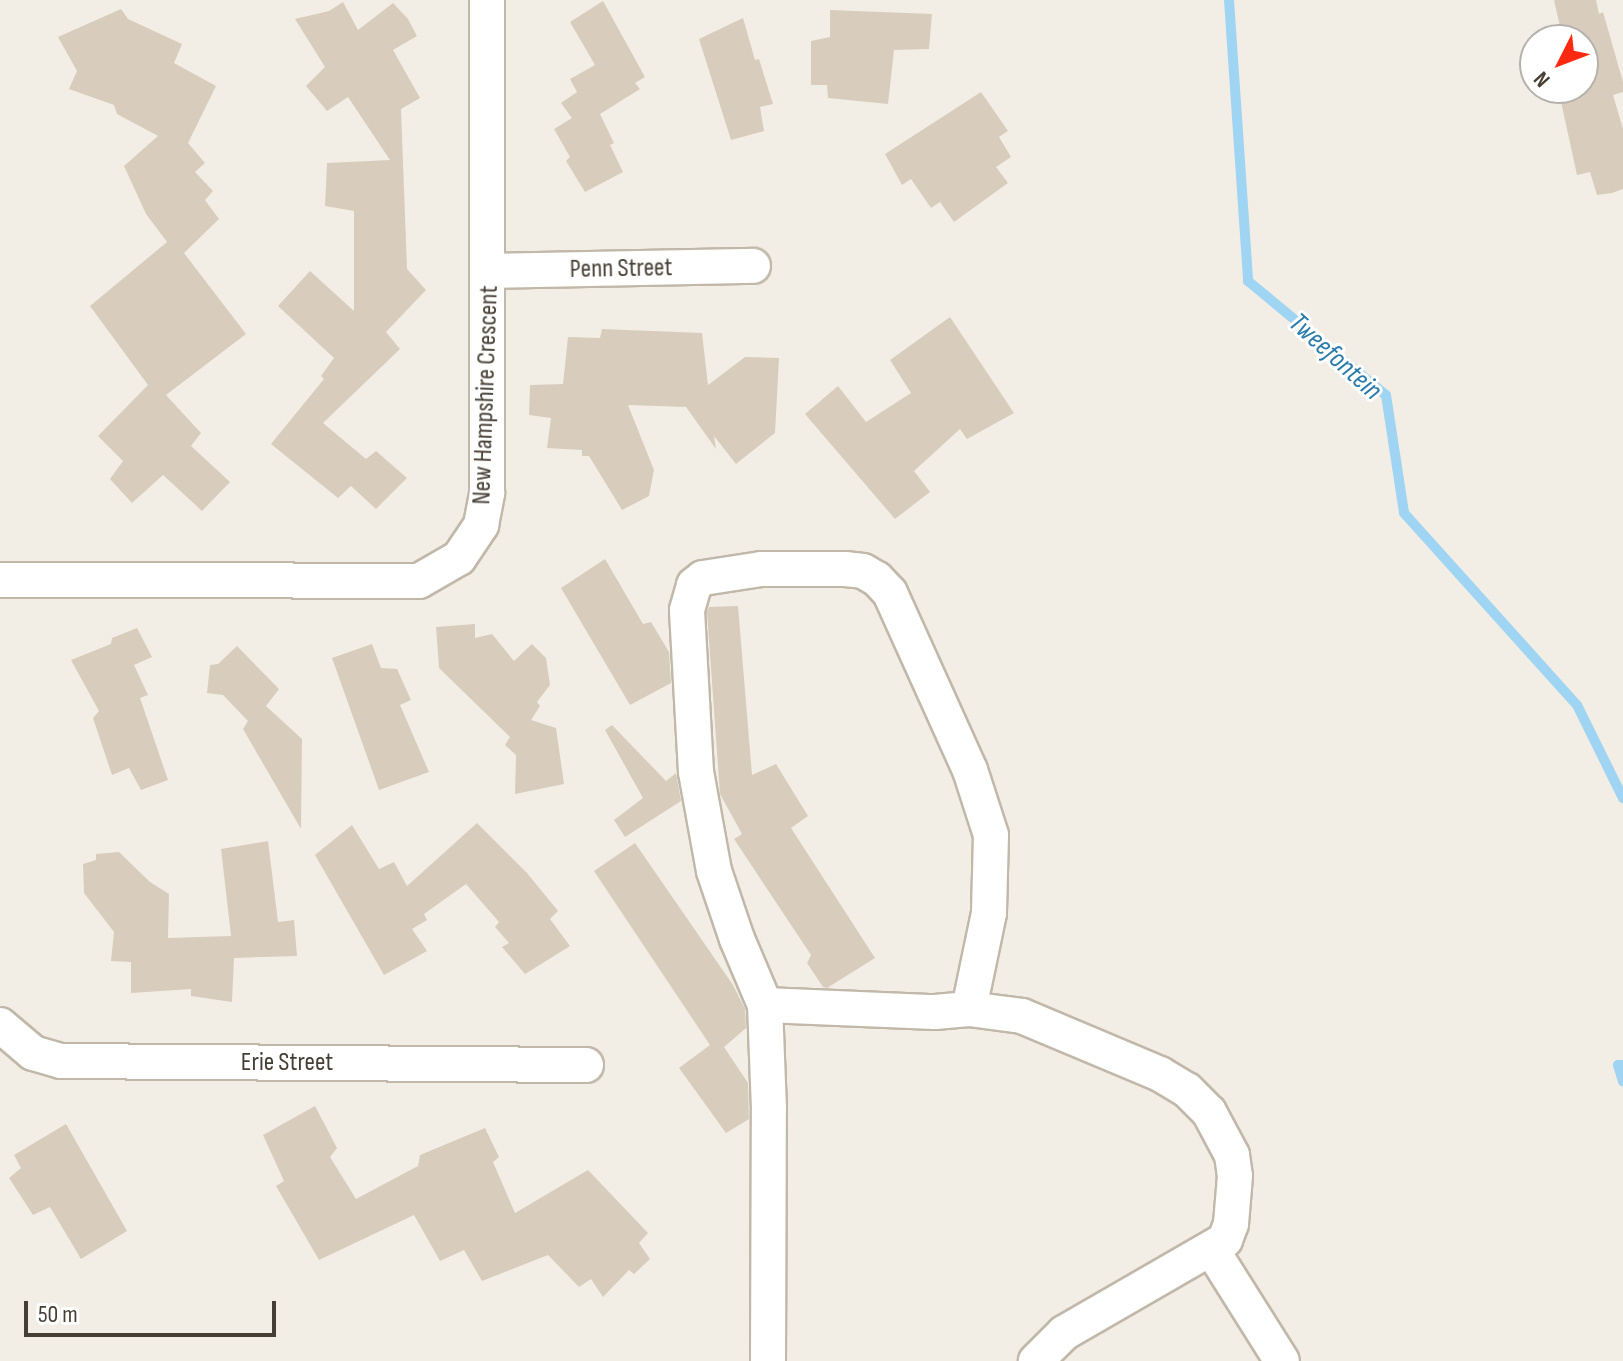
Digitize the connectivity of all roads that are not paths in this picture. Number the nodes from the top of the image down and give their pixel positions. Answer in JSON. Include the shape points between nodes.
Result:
{"nodes":[{"id":1,"x":487,"y":0,"type":"edge"},
{"id":2,"x":753,"y":266,"type":"dead end"},
{"id":3,"x":489,"y":271,"type":"junction"},
{"id":4,"x":0,"y":580,"type":"edge"},
{"id":5,"x":765,"y":1005,"type":"junction"},
{"id":6,"x":969,"y":1009,"type":"junction"},
{"id":7,"x":0,"y":1025,"type":"edge"},
{"id":8,"x":586,"y":1065,"type":"dead end"},
{"id":9,"x":1212,"y":1250,"type":"junction"},
{"id":10,"x":768,"y":1361,"type":"edge"},
{"id":11,"x":1036,"y":1361,"type":"edge"},
{"id":12,"x":1282,"y":1361,"type":"edge"}],
"edges":[{"from":1,"to":3,"type":"street","name":"New Hampshire Crescent"},
{"from":2,"to":3,"type":"street","name":"Penn Street"},
{"from":3,"to":4,"type":"street","name":"New Hampshire Crescent","via":[[487,493],[471,544],[448,567],[419,581]]},
{"from":5,"to":6,"type":"street"},
{"from":5,"to":6,"type":"street","via":[[707,844],[696,772],[689,594],[703,578],[761,569],[845,569],[863,571],[890,593],[984,804],[993,864],[989,913]]},
{"from":5,"to":10,"type":"street"},
{"from":6,"to":9,"type":"street","via":[[1022,1016],[1187,1090],[1209,1112],[1232,1155],[1231,1224],[1225,1240]]},
{"from":7,"to":8,"type":"street","name":"Erie Street","via":[[33,1053],[61,1061]]},
{"from":9,"to":11,"type":"street","via":[[1064,1333]]},
{"from":9,"to":12,"type":"street"}]}
